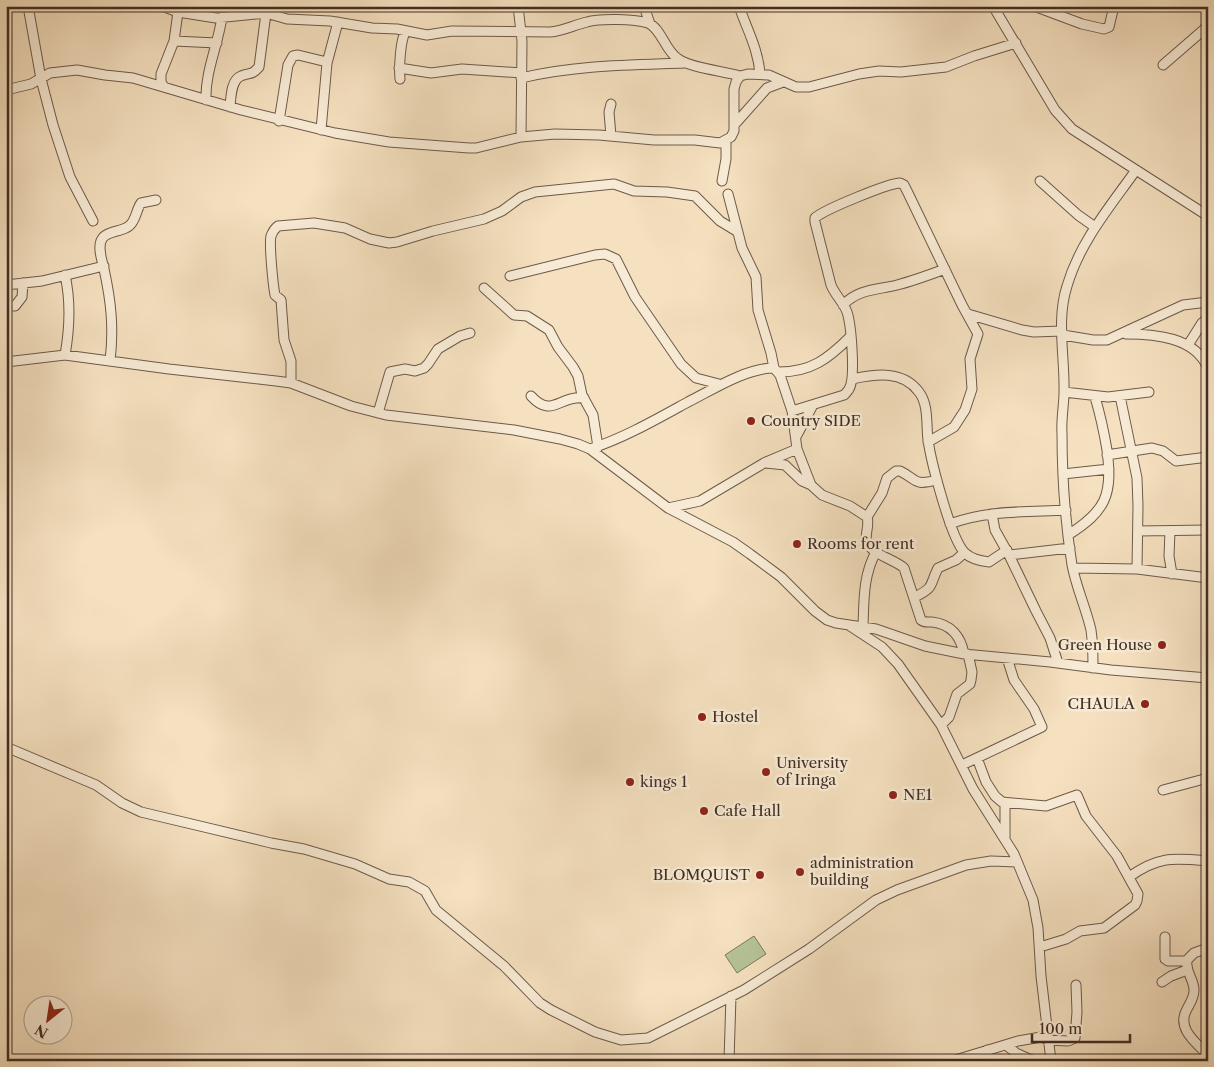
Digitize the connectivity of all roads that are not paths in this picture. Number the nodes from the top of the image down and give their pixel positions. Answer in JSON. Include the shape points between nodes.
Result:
{"nodes":[{"id":1,"x":28,"y":6,"type":"edge"},
{"id":2,"x":162,"y":6,"type":"edge"},
{"id":3,"x":518,"y":6,"type":"edge"},
{"id":4,"x":644,"y":6,"type":"edge"},
{"id":5,"x":740,"y":6,"type":"edge"},
{"id":6,"x":993,"y":6,"type":"edge"},
{"id":7,"x":1034,"y":6,"type":"edge"},
{"id":8,"x":1114,"y":6,"type":"edge"},
{"id":9,"x":178,"y":12,"type":"junction"},
{"id":10,"x":266,"y":13,"type":"junction"},
{"id":11,"x":222,"y":17,"type":"junction"},
{"id":12,"x":338,"y":22,"type":"junction"},
{"id":13,"x":650,"y":24,"type":"junction"},
{"id":14,"x":1208,"y":26,"type":"edge"},
{"id":15,"x":406,"y":31,"type":"junction"},
{"id":16,"x":521,"y":32,"type":"junction"},
{"id":17,"x":174,"y":41,"type":"junction"},
{"id":18,"x":217,"y":42,"type":"junction"},
{"id":19,"x":1016,"y":44,"type":"junction"},
{"id":20,"x":327,"y":62,"type":"junction"},
{"id":21,"x":684,"y":63,"type":"junction"},
{"id":22,"x":1163,"y":65,"type":"dead end"},
{"id":23,"x":399,"y":68,"type":"junction"},
{"id":24,"x":760,"y":74,"type":"junction"},
{"id":25,"x":522,"y":76,"type":"junction"},
{"id":26,"x":740,"y":76,"type":"junction"},
{"id":27,"x":41,"y":79,"type":"junction"},
{"id":28,"x":400,"y":79,"type":"dead end"},
{"id":29,"x":782,"y":82,"type":"junction"},
{"id":30,"x":164,"y":87,"type":"junction"},
{"id":31,"x":6,"y":90,"type":"edge"},
{"id":32,"x":206,"y":100,"type":"junction"},
{"id":33,"x":611,"y":104,"type":"dead end"},
{"id":34,"x":230,"y":107,"type":"junction"},
{"id":35,"x":279,"y":120,"type":"junction"},
{"id":36,"x":735,"y":124,"type":"junction"},
{"id":37,"x":321,"y":130,"type":"junction"},
{"id":38,"x":611,"y":136,"type":"junction"},
{"id":39,"x":521,"y":137,"type":"junction"},
{"id":40,"x":726,"y":140,"type":"junction"},
{"id":41,"x":1136,"y":170,"type":"junction"},
{"id":42,"x":722,"y":181,"type":"dead end"},
{"id":43,"x":1040,"y":181,"type":"dead end"},
{"id":44,"x":728,"y":194,"type":"dead end"},
{"id":45,"x":156,"y":200,"type":"dead end"},
{"id":46,"x":1208,"y":216,"type":"edge"},
{"id":47,"x":94,"y":221,"type":"dead end"},
{"id":48,"x":1095,"y":226,"type":"junction"},
{"id":49,"x":738,"y":232,"type":"junction"},
{"id":50,"x":104,"y":266,"type":"junction"},
{"id":51,"x":945,"y":269,"type":"junction"},
{"id":52,"x":65,"y":275,"type":"junction"},
{"id":53,"x":510,"y":276,"type":"dead end"},
{"id":54,"x":23,"y":283,"type":"junction"},
{"id":55,"x":6,"y":285,"type":"edge"},
{"id":56,"x":484,"y":288,"type":"dead end"},
{"id":57,"x":1208,"y":302,"type":"edge"},
{"id":58,"x":843,"y":305,"type":"junction"},
{"id":59,"x":6,"y":306,"type":"edge"},
{"id":60,"x":968,"y":314,"type":"junction"},
{"id":61,"x":1208,"y":318,"type":"edge"},
{"id":62,"x":470,"y":333,"type":"dead end"},
{"id":63,"x":1062,"y":333,"type":"junction"},
{"id":64,"x":1123,"y":334,"type":"junction"},
{"id":65,"x":850,"y":337,"type":"junction"},
{"id":66,"x":1188,"y":345,"type":"junction"},
{"id":67,"x":64,"y":355,"type":"junction"},
{"id":68,"x":110,"y":361,"type":"junction"},
{"id":69,"x":6,"y":362,"type":"edge"},
{"id":70,"x":1208,"y":368,"type":"edge"},
{"id":71,"x":776,"y":370,"type":"junction"},
{"id":72,"x":852,"y":379,"type":"junction"},
{"id":73,"x":290,"y":383,"type":"junction"},
{"id":74,"x":719,"y":384,"type":"junction"},
{"id":75,"x":1064,"y":392,"type":"junction"},
{"id":76,"x":1149,"y":392,"type":"dead end"},
{"id":77,"x":531,"y":396,"type":"dead end"},
{"id":78,"x":1120,"y":396,"type":"junction"},
{"id":79,"x":1095,"y":397,"type":"junction"},
{"id":80,"x":584,"y":398,"type":"junction"},
{"id":81,"x":813,"y":405,"type":"junction"},
{"id":82,"x":792,"y":410,"type":"junction"},
{"id":83,"x":378,"y":413,"type":"junction"},
{"id":84,"x":796,"y":437,"type":"junction"},
{"id":85,"x":928,"y":442,"type":"junction"},
{"id":86,"x":594,"y":448,"type":"junction"},
{"id":87,"x":797,"y":449,"type":"junction"},
{"id":88,"x":1132,"y":451,"type":"junction"},
{"id":89,"x":1108,"y":455,"type":"junction"},
{"id":90,"x":1208,"y":457,"type":"edge"},
{"id":91,"x":764,"y":463,"type":"junction"},
{"id":92,"x":1109,"y":469,"type":"junction"},
{"id":93,"x":1063,"y":474,"type":"junction"},
{"id":94,"x":936,"y":480,"type":"junction"},
{"id":95,"x":811,"y":485,"type":"junction"},
{"id":96,"x":668,"y":508,"type":"junction"},
{"id":97,"x":1066,"y":510,"type":"junction"},
{"id":98,"x":992,"y":514,"type":"junction"},
{"id":99,"x":982,"y":516,"type":"junction"},
{"id":100,"x":867,"y":517,"type":"junction"},
{"id":101,"x":950,"y":524,"type":"junction"},
{"id":102,"x":995,"y":530,"type":"junction"},
{"id":103,"x":1208,"y":530,"type":"edge"},
{"id":104,"x":1138,"y":531,"type":"junction"},
{"id":105,"x":1170,"y":531,"type":"junction"},
{"id":106,"x":1068,"y":535,"type":"junction"},
{"id":107,"x":1070,"y":548,"type":"junction"},
{"id":108,"x":876,"y":552,"type":"junction"},
{"id":109,"x":1008,"y":552,"type":"junction"},
{"id":110,"x":964,"y":553,"type":"junction"},
{"id":111,"x":1073,"y":568,"type":"junction"},
{"id":112,"x":1137,"y":570,"type":"junction"},
{"id":113,"x":1172,"y":574,"type":"junction"},
{"id":114,"x":1208,"y":578,"type":"edge"},
{"id":115,"x":914,"y":597,"type":"junction"},
{"id":116,"x":846,"y":624,"type":"junction"},
{"id":117,"x":863,"y":626,"type":"junction"},
{"id":118,"x":966,"y":654,"type":"junction"},
{"id":119,"x":1007,"y":658,"type":"junction"},
{"id":120,"x":1058,"y":663,"type":"junction"},
{"id":121,"x":1093,"y":668,"type":"junction"},
{"id":122,"x":1208,"y":678,"type":"edge"},
{"id":123,"x":941,"y":726,"type":"junction"},
{"id":124,"x":6,"y":747,"type":"edge"},
{"id":125,"x":977,"y":758,"type":"junction"},
{"id":126,"x":962,"y":765,"type":"junction"},
{"id":127,"x":1208,"y":778,"type":"edge"},
{"id":128,"x":1163,"y":790,"type":"dead end"},
{"id":129,"x":1005,"y":803,"type":"junction"},
{"id":130,"x":1005,"y":839,"type":"junction"},
{"id":131,"x":1208,"y":860,"type":"edge"},
{"id":132,"x":1017,"y":862,"type":"junction"},
{"id":133,"x":1129,"y":877,"type":"junction"},
{"id":134,"x":1165,"y":937,"type":"dead end"},
{"id":135,"x":1040,"y":947,"type":"junction"},
{"id":136,"x":1208,"y":948,"type":"edge"},
{"id":137,"x":1187,"y":960,"type":"junction"},
{"id":138,"x":1187,"y":970,"type":"junction"},
{"id":139,"x":1162,"y":982,"type":"dead end"},
{"id":140,"x":1076,"y":985,"type":"dead end"},
{"id":141,"x":731,"y":996,"type":"junction"},
{"id":142,"x":1047,"y":1038,"type":"junction"},
{"id":143,"x":1006,"y":1045,"type":"junction"},
{"id":144,"x":985,"y":1050,"type":"junction"},
{"id":145,"x":1208,"y":1055,"type":"edge"},
{"id":146,"x":957,"y":1060,"type":"edge"},
{"id":147,"x":729,"y":1061,"type":"edge"},
{"id":148,"x":981,"y":1061,"type":"edge"},
{"id":149,"x":990,"y":1061,"type":"edge"},
{"id":150,"x":1034,"y":1061,"type":"edge"},
{"id":151,"x":1051,"y":1061,"type":"edge"}],
"edges":[{"from":1,"to":27,"type":"street"},
{"from":2,"to":9,"type":"street"},
{"from":3,"to":16,"type":"street"},
{"from":4,"to":13,"type":"street"},
{"from":5,"to":24,"type":"street","via":[[758,57]]},
{"from":6,"to":19,"type":"street"},
{"from":7,"to":8,"type":"street","via":[[1082,24],[1107,29]]},
{"from":9,"to":11,"type":"street"},
{"from":9,"to":17,"type":"street"},
{"from":10,"to":11,"type":"street"},
{"from":10,"to":12,"type":"street","via":[[287,19]]},
{"from":10,"to":34,"type":"street","via":[[259,67],[236,80]]},
{"from":11,"to":18,"type":"street"},
{"from":12,"to":15,"type":"street"},
{"from":12,"to":20,"type":"street"},
{"from":13,"to":16,"type":"street","via":[[595,20],[559,31]]},
{"from":13,"to":21,"type":"street","via":[[656,28],[670,52]]},
{"from":14,"to":22,"type":"street"},
{"from":15,"to":16,"type":"street","via":[[427,35],[452,31]]},
{"from":15,"to":23,"type":"street","via":[[402,37]]},
{"from":16,"to":25,"type":"street"},
{"from":17,"to":18,"type":"street"},
{"from":17,"to":30,"type":"street","via":[[161,74]]},
{"from":18,"to":32,"type":"street"},
{"from":19,"to":29,"type":"street","via":[[946,67],[879,71],[802,88]]},
{"from":19,"to":41,"type":"street","via":[[1064,121]]},
{"from":20,"to":35,"type":"street","via":[[293,56],[288,65]]},
{"from":20,"to":37,"type":"street"},
{"from":21,"to":25,"type":"street","via":[[586,67]]},
{"from":21,"to":26,"type":"street"},
{"from":23,"to":25,"type":"street","via":[[432,73],[462,69]]},
{"from":23,"to":28,"type":"street"},
{"from":24,"to":26,"type":"street"},
{"from":24,"to":29,"type":"street","via":[[769,74]]},
{"from":25,"to":39,"type":"street"},
{"from":26,"to":36,"type":"street","via":[[734,89]]},
{"from":27,"to":30,"type":"street","via":[[50,74],[77,70],[133,78]]},
{"from":27,"to":31,"type":"street"},
{"from":27,"to":47,"type":"street","via":[[70,177]]},
{"from":29,"to":36,"type":"street","via":[[767,88]]},
{"from":30,"to":32,"type":"street"},
{"from":32,"to":34,"type":"street"},
{"from":33,"to":38,"type":"street"},
{"from":34,"to":35,"type":"street"},
{"from":35,"to":37,"type":"street"},
{"from":36,"to":40,"type":"street","via":[[734,131]]},
{"from":37,"to":39,"type":"street","via":[[389,142],[469,148]]},
{"from":38,"to":39,"type":"street","via":[[555,134]]},
{"from":38,"to":40,"type":"street","via":[[720,143]]},
{"from":40,"to":42,"type":"street"},
{"from":41,"to":46,"type":"street"},
{"from":41,"to":48,"type":"street"},
{"from":43,"to":48,"type":"street"},
{"from":44,"to":49,"type":"street"},
{"from":45,"to":50,"type":"street","via":[[142,203],[137,208],[128,228],[102,238],[100,247]]},
{"from":48,"to":63,"type":"street","via":[[1077,258],[1067,286]]},
{"from":49,"to":71,"type":"street","via":[[756,277],[758,310]]},
{"from":49,"to":73,"type":"street","via":[[720,221],[694,196],[634,192],[614,184],[535,192],[484,219],[397,242],[370,239],[345,228],[314,223],[278,226],[270,242],[275,294],[281,302],[284,340],[291,361]]},
{"from":50,"to":52,"type":"street"},
{"from":50,"to":68,"type":"street","via":[[112,301]]},
{"from":51,"to":58,"type":"street","via":[[866,291]]},
{"from":51,"to":58,"type":"street","via":[[904,185],[889,185],[815,218],[831,285]]},
{"from":51,"to":60,"type":"street"},
{"from":52,"to":54,"type":"street"},
{"from":52,"to":67,"type":"street","via":[[70,307]]},
{"from":53,"to":74,"type":"street","via":[[595,255],[616,258],[635,297],[681,364],[696,378]]},
{"from":54,"to":55,"type":"street"},
{"from":54,"to":59,"type":"street","via":[[20,301],[15,306]]},
{"from":56,"to":80,"type":"street","via":[[514,315],[527,316],[549,330],[578,376]]},
{"from":57,"to":64,"type":"street","via":[[1183,305]]},
{"from":58,"to":65,"type":"street","via":[[847,311]]},
{"from":60,"to":63,"type":"street","via":[[1022,330]]},
{"from":60,"to":85,"type":"street","via":[[978,334],[970,359],[970,399],[954,427]]},
{"from":61,"to":66,"type":"street"},
{"from":62,"to":83,"type":"street","via":[[438,349],[424,368],[390,372]]},
{"from":63,"to":64,"type":"street","via":[[1102,341]]},
{"from":63,"to":75,"type":"street"},
{"from":64,"to":66,"type":"street","via":[[1160,336]]},
{"from":65,"to":71,"type":"street","via":[[822,361],[797,372]]},
{"from":65,"to":72,"type":"street"},
{"from":66,"to":70,"type":"street","via":[[1197,351]]},
{"from":67,"to":68,"type":"street"},
{"from":67,"to":69,"type":"street"},
{"from":68,"to":73,"type":"street"},
{"from":71,"to":74,"type":"street","via":[[763,369]]},
{"from":71,"to":82,"type":"street"},
{"from":72,"to":81,"type":"street","via":[[850,389],[844,395]]},
{"from":72,"to":85,"type":"street","via":[[894,375],[915,387],[924,400]]},
{"from":73,"to":83,"type":"street"},
{"from":74,"to":86,"type":"street","via":[[651,422]]},
{"from":75,"to":79,"type":"street"},
{"from":75,"to":93,"type":"street"},
{"from":76,"to":78,"type":"street"},
{"from":77,"to":80,"type":"street","via":[[538,404],[547,407],[572,398]]},
{"from":78,"to":79,"type":"street"},
{"from":78,"to":88,"type":"street"},
{"from":79,"to":89,"type":"street"},
{"from":80,"to":86,"type":"street","via":[[593,415]]},
{"from":81,"to":82,"type":"street"},
{"from":81,"to":84,"type":"street"},
{"from":82,"to":84,"type":"street"},
{"from":83,"to":86,"type":"street","via":[[522,432]]},
{"from":84,"to":87,"type":"street"},
{"from":85,"to":94,"type":"street"},
{"from":86,"to":96,"type":"street"},
{"from":87,"to":91,"type":"street"},
{"from":87,"to":95,"type":"street"},
{"from":88,"to":89,"type":"street"},
{"from":88,"to":90,"type":"street","via":[[1160,449],[1176,461]]},
{"from":88,"to":104,"type":"street","via":[[1137,478]]},
{"from":89,"to":92,"type":"street"},
{"from":91,"to":95,"type":"street","via":[[785,465]]},
{"from":91,"to":96,"type":"street","via":[[700,501]]},
{"from":92,"to":93,"type":"street"},
{"from":92,"to":106,"type":"street","via":[[1108,490],[1100,507],[1089,520]]},
{"from":93,"to":97,"type":"street"},
{"from":94,"to":100,"type":"street","via":[[919,483],[896,471],[887,478]]},
{"from":94,"to":101,"type":"street"},
{"from":95,"to":100,"type":"street","via":[[822,495]]},
{"from":96,"to":116,"type":"street","via":[[750,554],[781,577],[821,616]]},
{"from":97,"to":98,"type":"street"},
{"from":97,"to":106,"type":"street"},
{"from":98,"to":99,"type":"street"},
{"from":98,"to":102,"type":"street"},
{"from":99,"to":101,"type":"street"},
{"from":99,"to":102,"type":"street"},
{"from":100,"to":108,"type":"street","via":[[866,540]]},
{"from":101,"to":110,"type":"street"},
{"from":102,"to":109,"type":"street"},
{"from":103,"to":105,"type":"street"},
{"from":104,"to":105,"type":"street"},
{"from":104,"to":112,"type":"street"},
{"from":105,"to":113,"type":"street"},
{"from":106,"to":107,"type":"street"},
{"from":107,"to":109,"type":"street"},
{"from":107,"to":111,"type":"street"},
{"from":108,"to":115,"type":"street","via":[[904,568]]},
{"from":108,"to":117,"type":"street","via":[[864,590]]},
{"from":109,"to":110,"type":"street","via":[[990,562]]},
{"from":109,"to":120,"type":"street","via":[[1050,638]]},
{"from":110,"to":115,"type":"street","via":[[938,568],[930,588]]},
{"from":111,"to":112,"type":"street"},
{"from":111,"to":121,"type":"street","via":[[1090,628]]},
{"from":112,"to":113,"type":"street"},
{"from":113,"to":114,"type":"street"},
{"from":115,"to":118,"type":"street","via":[[922,622],[934,622],[954,632]]},
{"from":116,"to":117,"type":"street"},
{"from":116,"to":123,"type":"street","via":[[893,657]]},
{"from":117,"to":118,"type":"street","via":[[925,646]]},
{"from":118,"to":119,"type":"street"},
{"from":118,"to":123,"type":"street","via":[[972,672],[970,684],[957,694],[949,716]]},
{"from":119,"to":120,"type":"street"},
{"from":119,"to":125,"type":"street","via":[[1014,680],[1028,698],[1042,727]]},
{"from":120,"to":121,"type":"street"},
{"from":121,"to":122,"type":"street"},
{"from":123,"to":126,"type":"street"},
{"from":124,"to":141,"type":"street","via":[[96,785],[141,812],[304,849],[355,864],[389,879],[409,882],[425,891],[436,910],[504,966],[537,1000],[608,1037],[621,1040],[648,1038]]},
{"from":125,"to":126,"type":"street"},
{"from":125,"to":129,"type":"street","via":[[992,793]]},
{"from":126,"to":130,"type":"street","via":[[973,789]]},
{"from":127,"to":128,"type":"street"},
{"from":129,"to":130,"type":"street"},
{"from":129,"to":133,"type":"street","via":[[1046,806],[1077,794],[1086,816]]},
{"from":130,"to":132,"type":"street"},
{"from":131,"to":133,"type":"street","via":[[1163,859]]},
{"from":132,"to":135,"type":"street","via":[[1033,900]]},
{"from":132,"to":141,"type":"street","via":[[991,861],[966,866],[888,894],[809,949]]},
{"from":133,"to":135,"type":"street","via":[[1138,898],[1123,915],[1104,928],[1080,931]]},
{"from":134,"to":137,"type":"street","via":[[1165,959]]},
{"from":135,"to":142,"type":"street"},
{"from":136,"to":137,"type":"street","via":[[1190,955]]},
{"from":137,"to":138,"type":"street"},
{"from":138,"to":139,"type":"street"},
{"from":138,"to":145,"type":"street","via":[[1194,993],[1183,1023],[1189,1035]]},
{"from":140,"to":142,"type":"street","via":[[1075,1038],[1068,1041]]},
{"from":141,"to":147,"type":"street"},
{"from":142,"to":143,"type":"street"},
{"from":142,"to":151,"type":"street"},
{"from":143,"to":144,"type":"street"},
{"from":143,"to":150,"type":"street"},
{"from":144,"to":146,"type":"street"},
{"from":144,"to":148,"type":"street"},
{"from":144,"to":149,"type":"street"}]}
